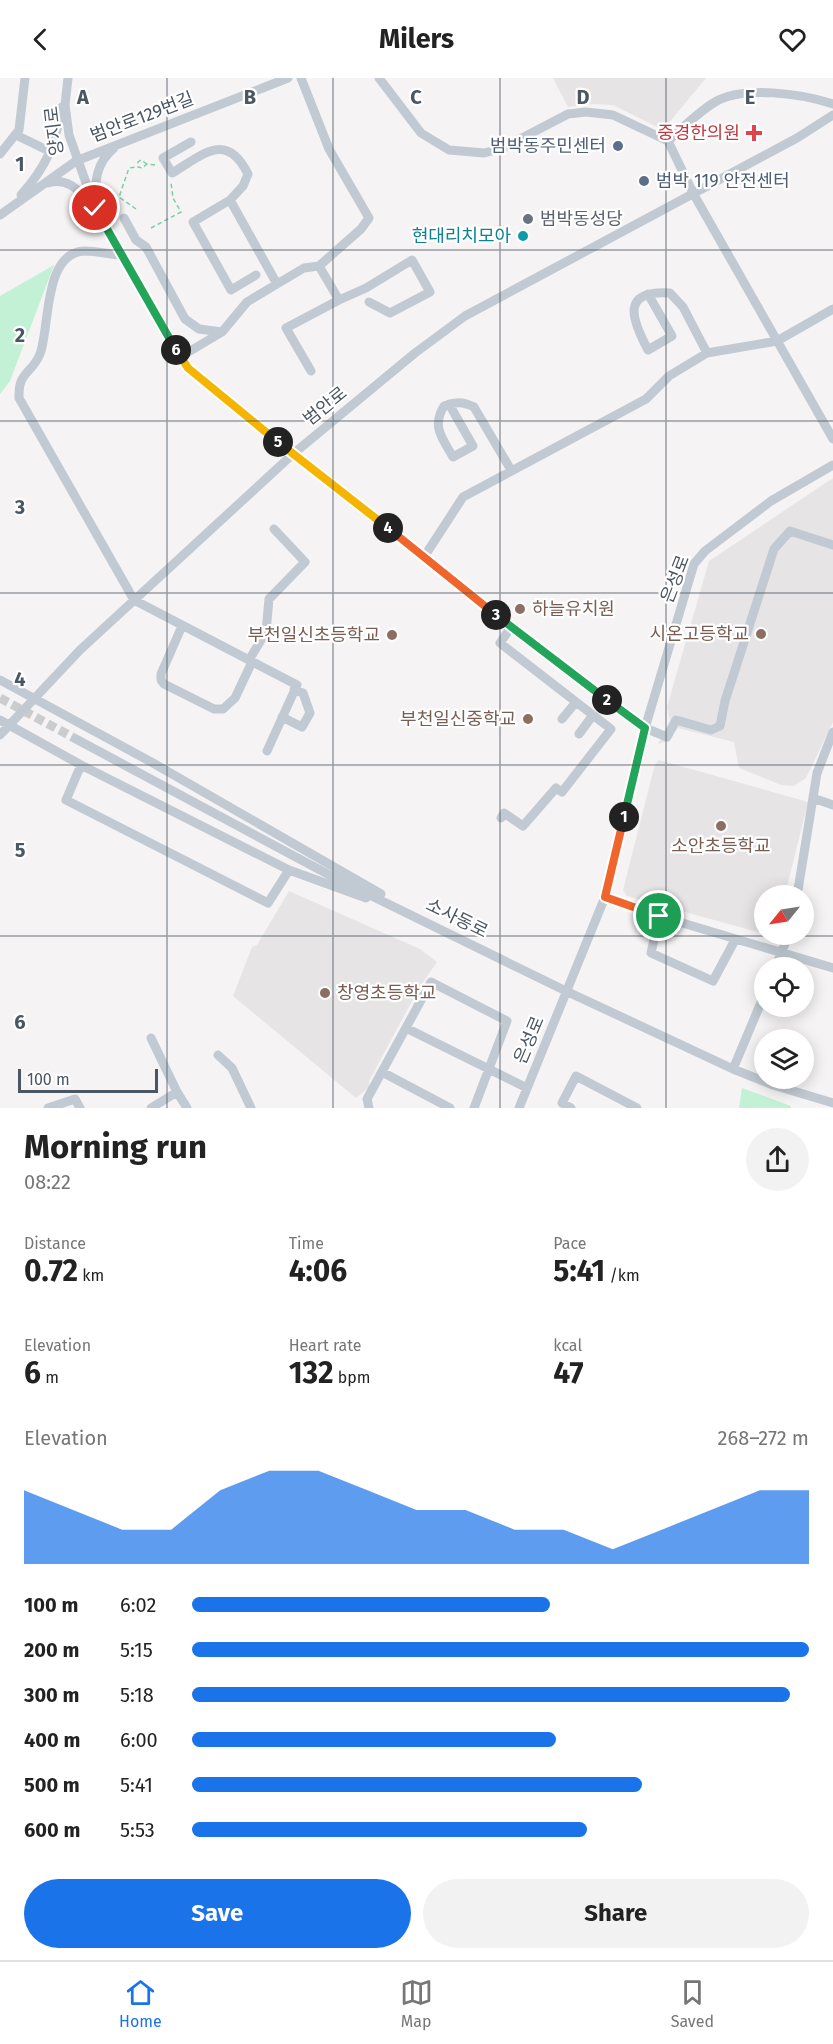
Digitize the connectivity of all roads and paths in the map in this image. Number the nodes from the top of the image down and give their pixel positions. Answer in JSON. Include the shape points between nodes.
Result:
{"nodes":[{"id":1,"x":25,"y":78,"type":"edge"},
{"id":2,"x":68,"y":78,"type":"edge"},
{"id":3,"x":288,"y":78,"type":"edge"},
{"id":4,"x":301,"y":78,"type":"edge"},
{"id":5,"x":378,"y":78,"type":"edge"},
{"id":6,"x":833,"y":104,"type":"edge"},
{"id":7,"x":833,"y":115,"type":"edge"},
{"id":8,"x":16,"y":135,"type":"junction"},
{"id":9,"x":668,"y":141,"type":"junction"},
{"id":10,"x":191,"y":142,"type":"dead end"},
{"id":11,"x":119,"y":143,"type":"junction"},
{"id":12,"x":51,"y":153,"type":"junction"},
{"id":13,"x":0,"y":154,"type":"edge"},
{"id":14,"x":76,"y":161,"type":"junction"},
{"id":15,"x":147,"y":164,"type":"junction"},
{"id":16,"x":157,"y":165,"type":"dead end"},
{"id":17,"x":138,"y":167,"type":"junction"},
{"id":18,"x":172,"y":173,"type":"junction"},
{"id":19,"x":41,"y":186,"type":"junction"},
{"id":20,"x":693,"y":193,"type":"junction"},
{"id":21,"x":230,"y":200,"type":"junction"},
{"id":22,"x":95,"y":208,"type":"junction"},
{"id":23,"x":136,"y":209,"type":"dead end"},
{"id":24,"x":4,"y":212,"type":"edge"},
{"id":25,"x":124,"y":218,"type":"dead end"},
{"id":26,"x":151,"y":228,"type":"dead end"},
{"id":27,"x":121,"y":255,"type":"junction"},
{"id":28,"x":319,"y":266,"type":"junction"},
{"id":29,"x":256,"y":275,"type":"dead end"},
{"id":30,"x":277,"y":284,"type":"junction"},
{"id":31,"x":648,"y":294,"type":"junction"},
{"id":32,"x":339,"y":300,"type":"junction"},
{"id":33,"x":369,"y":302,"type":"dead end"},
{"id":34,"x":833,"y":309,"type":"edge"},
{"id":35,"x":222,"y":332,"type":"junction"},
{"id":36,"x":777,"y":341,"type":"junction"},
{"id":37,"x":707,"y":353,"type":"junction"},
{"id":38,"x":180,"y":357,"type":"junction"},
{"id":39,"x":310,"y":370,"type":"dead end"},
{"id":40,"x":449,"y":405,"type":"junction"},
{"id":41,"x":833,"y":439,"type":"edge"},
{"id":42,"x":292,"y":454,"type":"junction"},
{"id":43,"x":833,"y":465,"type":"edge"},
{"id":44,"x":511,"y":470,"type":"junction"},
{"id":45,"x":274,"y":529,"type":"dead end"},
{"id":46,"x":833,"y":545,"type":"edge"},
{"id":47,"x":424,"y":557,"type":"junction"},
{"id":48,"x":134,"y":600,"type":"junction"},
{"id":49,"x":182,"y":626,"type":"junction"},
{"id":50,"x":511,"y":627,"type":"junction"},
{"id":51,"x":250,"y":661,"type":"junction"},
{"id":52,"x":0,"y":680,"type":"edge"},
{"id":53,"x":294,"y":690,"type":"junction"},
{"id":54,"x":34,"y":698,"type":"junction"},
{"id":55,"x":576,"y":702,"type":"junction"},
{"id":56,"x":593,"y":716,"type":"junction"},
{"id":57,"x":282,"y":717,"type":"junction"},
{"id":58,"x":562,"y":719,"type":"dead end"},
{"id":59,"x":0,"y":720,"type":"edge"},
{"id":60,"x":10,"y":725,"type":"junction"},
{"id":61,"x":645,"y":728,"type":"junction"},
{"id":62,"x":833,"y":732,"type":"edge"},
{"id":63,"x":579,"y":734,"type":"dead end"},
{"id":64,"x":0,"y":735,"type":"edge"},
{"id":65,"x":76,"y":739,"type":"tunnel mouth"},
{"id":66,"x":267,"y":751,"type":"dead end"},
{"id":67,"x":81,"y":765,"type":"junction"},
{"id":68,"x":547,"y":780,"type":"dead end"},
{"id":69,"x":556,"y":788,"type":"junction"},
{"id":70,"x":813,"y":798,"type":"junction"},
{"id":71,"x":833,"y":805,"type":"edge"},
{"id":72,"x":501,"y":818,"type":"dead end"},
{"id":73,"x":289,"y":870,"type":"junction"},
{"id":74,"x":799,"y":885,"type":"edge"},
{"id":75,"x":605,"y":897,"type":"junction"},
{"id":76,"x":659,"y":916,"type":"junction"},
{"id":77,"x":422,"y":919,"type":"junction"},
{"id":78,"x":735,"y":940,"type":"junction"},
{"id":79,"x":785,"y":945,"type":"edge"},
{"id":80,"x":781,"y":954,"type":"junction"},
{"id":81,"x":780,"y":957,"type":"edge"},
{"id":82,"x":833,"y":968,"type":"edge"},
{"id":83,"x":568,"y":992,"type":"junction"},
{"id":84,"x":755,"y":1017,"type":"edge"},
{"id":85,"x":406,"y":1028,"type":"junction"},
{"id":86,"x":151,"y":1038,"type":"dead end"},
{"id":87,"x":218,"y":1055,"type":"dead end"},
{"id":88,"x":487,"y":1070,"type":"junction"},
{"id":89,"x":733,"y":1070,"type":"junction"},
{"id":90,"x":381,"y":1072,"type":"junction"},
{"id":91,"x":527,"y":1088,"type":"junction"},
{"id":92,"x":177,"y":1092,"type":"junction"},
{"id":93,"x":366,"y":1099,"type":"edge"},
{"id":94,"x":833,"y":1103,"type":"edge"},
{"id":95,"x":48,"y":1108,"type":"edge"},
{"id":96,"x":80,"y":1108,"type":"edge"},
{"id":97,"x":151,"y":1108,"type":"edge"},
{"id":98,"x":187,"y":1108,"type":"edge"},
{"id":99,"x":251,"y":1108,"type":"edge"},
{"id":100,"x":450,"y":1108,"type":"edge"},
{"id":101,"x":474,"y":1108,"type":"edge"},
{"id":102,"x":519,"y":1108,"type":"edge"},
{"id":103,"x":571,"y":1108,"type":"edge"},
{"id":104,"x":637,"y":1108,"type":"edge"}],
"edges":[{"from":1,"to":8,"type":"street","via":[[23,113]]},
{"from":2,"to":12,"type":"street"},
{"from":2,"to":14,"type":"street","name":"양지로","via":[[65,105]]},
{"from":3,"to":11,"type":"street","name":"범안로129번길"},
{"from":4,"to":28,"type":"street","via":[[329,149],[369,218]]},
{"from":5,"to":9,"type":"street","via":[[422,133],[449,150],[484,153],[503,148],[568,114],[586,112],[613,115]]},
{"from":6,"to":9,"type":"street","via":[[760,93],[729,96],[715,102]]},
{"from":7,"to":20,"type":"street","name":"범안로"},
{"from":8,"to":12,"type":"street"},
{"from":8,"to":13,"type":"street"},
{"from":9,"to":20,"type":"street"},
{"from":10,"to":18,"type":"street","via":[[163,158]]},
{"from":11,"to":14,"type":"street","name":"범안로129번길"},
{"from":11,"to":22,"type":"street","via":[[100,162]]},
{"from":12,"to":24,"type":"street","via":[[38,175]]},
{"from":14,"to":19,"type":"street","name":"양지로"},
{"from":14,"to":22,"type":"street"},
{"from":15,"to":16,"type":"path"},
{"from":15,"to":17,"type":"path"},
{"from":15,"to":17,"type":"path","via":[[141,160]]},
{"from":17,"to":23,"type":"path","via":[[129,168],[119,197]]},
{"from":18,"to":21,"type":"street","via":[[216,148],[227,149],[240,158],[248,174]]},
{"from":18,"to":26,"type":"path","via":[[168,176],[173,198],[181,212]]},
{"from":19,"to":22,"type":"street","via":[[68,182]]},
{"from":19,"to":24,"type":"street","name":"양지로"},
{"from":20,"to":36,"type":"street"},
{"from":20,"to":42,"type":"street","name":"범안로","via":[[465,316]]},
{"from":21,"to":29,"type":"street","via":[[193,222],[231,290]]},
{"from":21,"to":30,"type":"street"},
{"from":22,"to":27,"type":"street"},
{"from":25,"to":35,"type":"street","via":[[136,240],[146,247],[185,319],[199,329]]},
{"from":27,"to":38,"type":"street"},
{"from":27,"to":48,"type":"street","via":[[81,251],[66,259],[53,279],[40,355],[18,383],[19,398]]},
{"from":28,"to":30,"type":"street","via":[[304,268]]},
{"from":28,"to":32,"type":"street"},
{"from":30,"to":35,"type":"street","via":[[247,302]]},
{"from":31,"to":31,"type":"street","via":[[637,300],[632,313],[648,350],[672,336]]},
{"from":31,"to":37,"type":"street","via":[[670,293],[683,307]]},
{"from":32,"to":33,"type":"street","via":[[412,260],[430,292],[390,313]]},
{"from":32,"to":39,"type":"street","via":[[286,328]]},
{"from":34,"to":36,"type":"street"},
{"from":35,"to":38,"type":"street"},
{"from":36,"to":37,"type":"street"},
{"from":36,"to":41,"type":"street"},
{"from":37,"to":44,"type":"street","via":[[669,376],[646,399]]},
{"from":38,"to":42,"type":"street","via":[[188,368]]},
{"from":40,"to":40,"type":"street","via":[[444,406],[436,426],[453,458],[472,446]]},
{"from":40,"to":44,"type":"street","via":[[465,402],[474,407]]},
{"from":42,"to":47,"type":"street"},
{"from":42,"to":48,"type":"street","name":"범안로"},
{"from":43,"to":61,"type":"street","name":"은성로","via":[[771,501],[698,557]]},
{"from":44,"to":47,"type":"street","via":[[463,496]]},
{"from":45,"to":51,"type":"street","via":[[305,562],[269,599],[266,632]]},
{"from":46,"to":61,"type":"street","via":[[790,531],[774,549],[720,726],[711,730],[676,720],[667,737]]},
{"from":47,"to":50,"type":"street"},
{"from":48,"to":49,"type":"street"},
{"from":48,"to":54,"type":"street","name":"범안로"},
{"from":49,"to":51,"type":"street"},
{"from":49,"to":51,"type":"street","via":[[161,674],[161,680],[174,689],[214,709],[223,709],[235,698]]},
{"from":50,"to":55,"type":"street","via":[[501,643]]},
{"from":50,"to":61,"type":"street"},
{"from":51,"to":53,"type":"street","via":[[297,685]]},
{"from":52,"to":54,"type":"street"},
{"from":53,"to":57,"type":"street"},
{"from":53,"to":57,"type":"street","via":[[303,693],[310,713],[302,727]]},
{"from":54,"to":60,"type":"street","name":"범안로"},
{"from":54,"to":77,"type":"street","via":[[306,849]]},
{"from":55,"to":56,"type":"street"},
{"from":55,"to":58,"type":"street"},
{"from":56,"to":63,"type":"street"},
{"from":56,"to":69,"type":"street","via":[[611,729],[562,792]]},
{"from":57,"to":66,"type":"street"},
{"from":59,"to":60,"type":"street"},
{"from":60,"to":64,"type":"street","name":"범안로"},
{"from":60,"to":67,"type":"street"},
{"from":61,"to":75,"type":"street","name":"은성로"},
{"from":62,"to":70,"type":"street","via":[[817,773]]},
{"from":65,"to":77,"type":"street","name":"소사동로","via":[[335,878]]},
{"from":67,"to":73,"type":"street"},
{"from":67,"to":73,"type":"street","via":[[66,800],[268,903]]},
{"from":68,"to":69,"type":"street"},
{"from":69,"to":72,"type":"street","via":[[523,826],[504,813]]},
{"from":70,"to":71,"type":"street"},
{"from":70,"to":74,"type":"street"},
{"from":73,"to":77,"type":"street"},
{"from":75,"to":76,"type":"street"},
{"from":75,"to":83,"type":"street","name":"은성로"},
{"from":76,"to":78,"type":"street"},
{"from":76,"to":78,"type":"street","via":[[651,953],[713,981]]},
{"from":77,"to":83,"type":"street","name":"소사동로"},
{"from":78,"to":80,"type":"street"},
{"from":79,"to":80,"type":"street"},
{"from":80,"to":81,"type":"street"},
{"from":80,"to":82,"type":"street"},
{"from":83,"to":89,"type":"street","name":"소사동로"},
{"from":83,"to":91,"type":"street","name":"은성로"},
{"from":84,"to":89,"type":"street"},
{"from":85,"to":88,"type":"street"},
{"from":85,"to":88,"type":"street","via":[[431,982],[507,1021]]},
{"from":85,"to":90,"type":"street"},
{"from":86,"to":92,"type":"street"},
{"from":87,"to":99,"type":"street","via":[[232,1068]]},
{"from":88,"to":91,"type":"street"},
{"from":88,"to":101,"type":"street"},
{"from":89,"to":94,"type":"street","name":"소사동로"},
{"from":90,"to":93,"type":"street"},
{"from":90,"to":100,"type":"street"},
{"from":91,"to":102,"type":"street","name":"은성로"},
{"from":92,"to":97,"type":"street"},
{"from":92,"to":98,"type":"street"},
{"from":95,"to":96,"type":"street","via":[[75,1099]]},
{"from":103,"to":104,"type":"street","via":[[562,1103],[576,1076]]}]}
